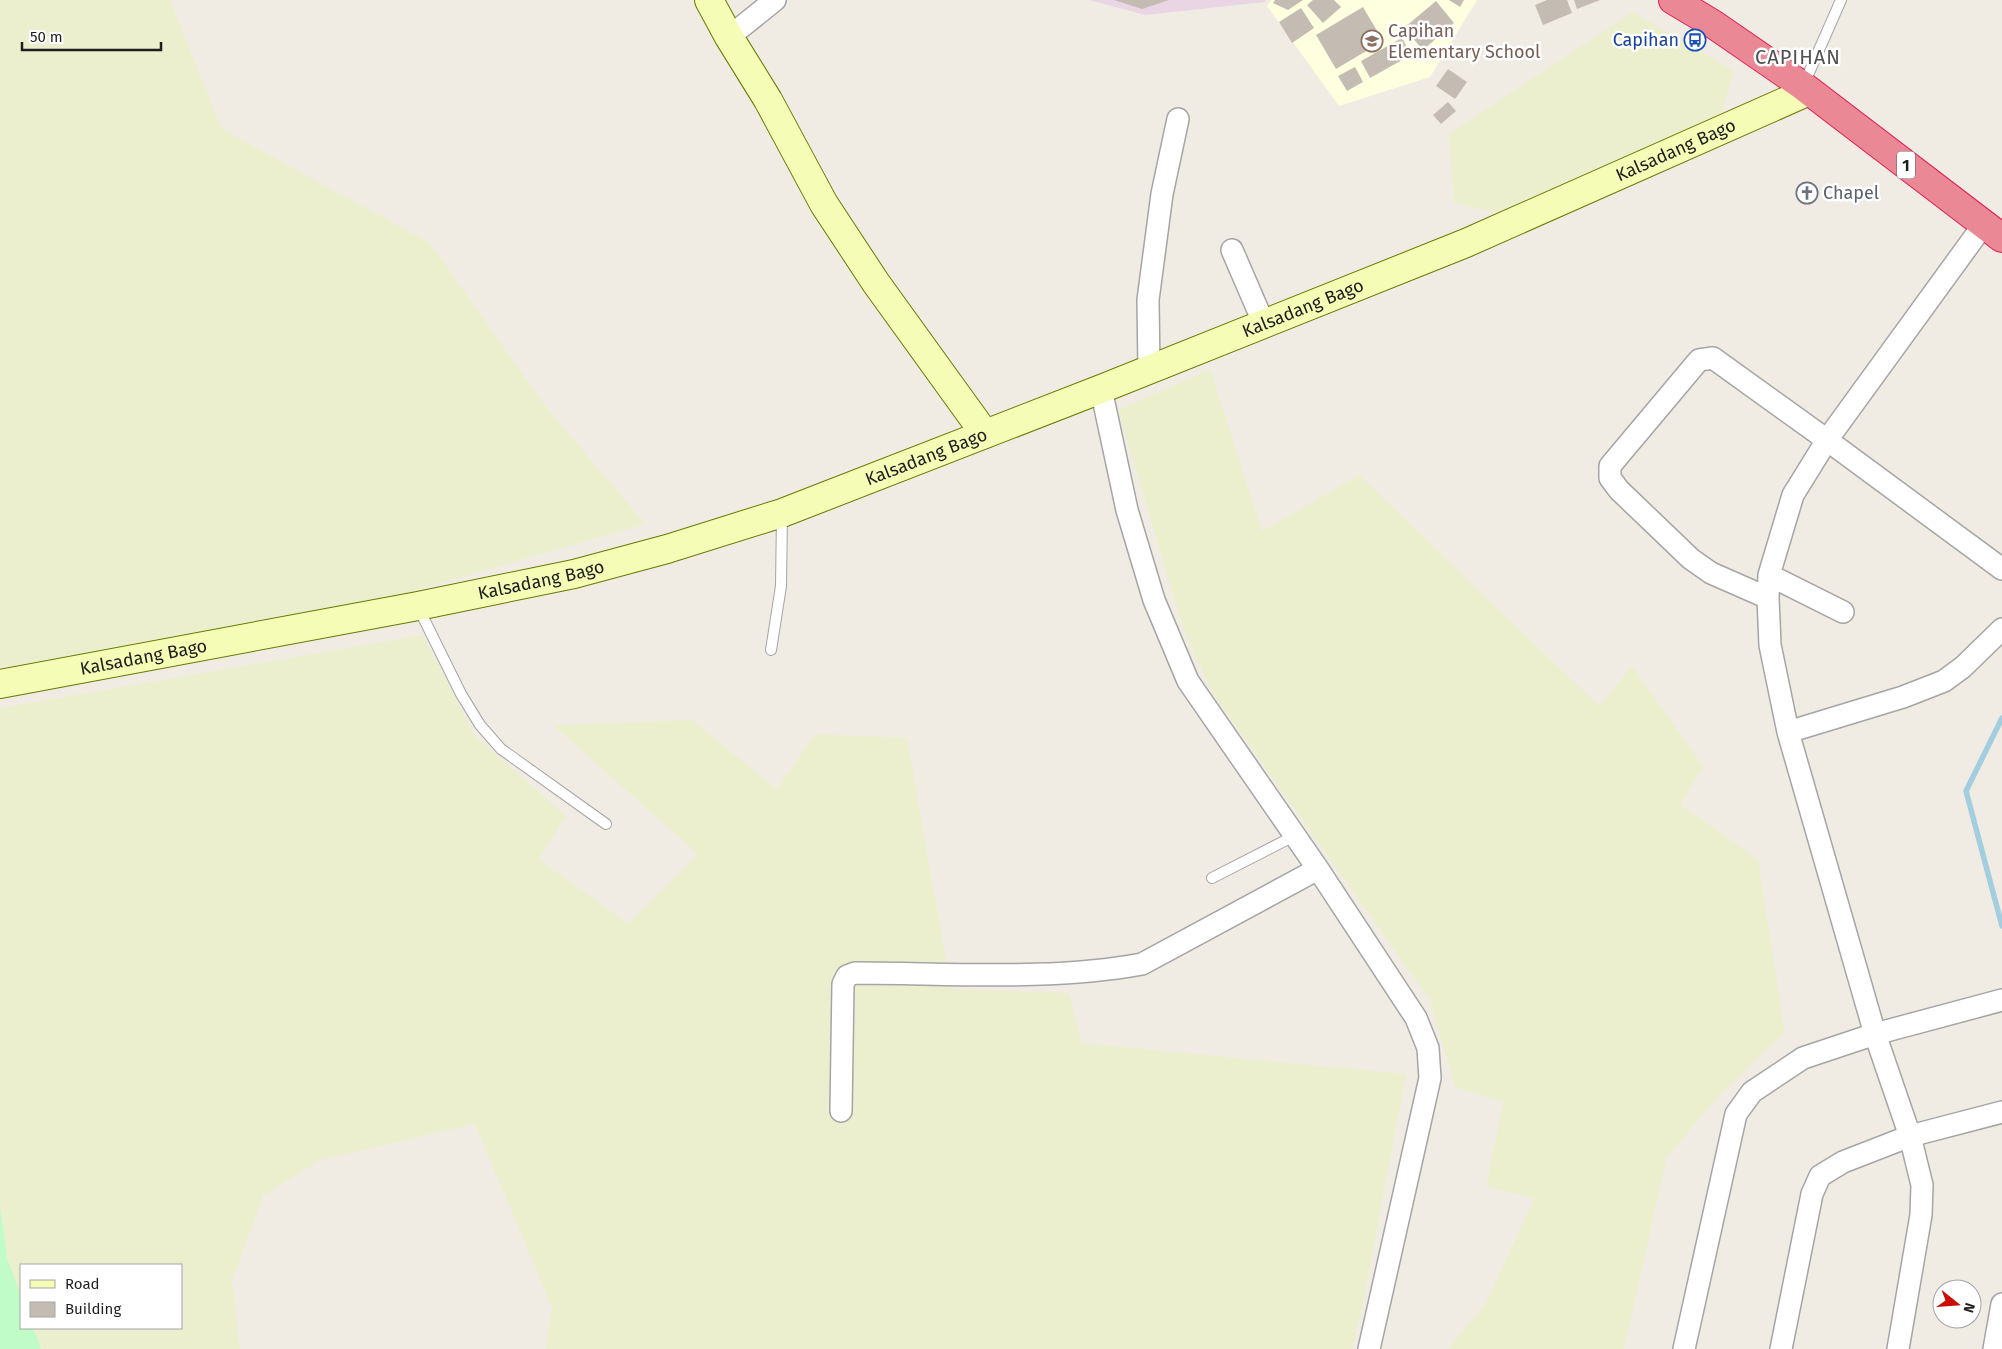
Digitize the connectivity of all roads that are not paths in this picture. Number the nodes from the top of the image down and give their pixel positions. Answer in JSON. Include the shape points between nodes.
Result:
{"nodes":[{"id":1,"x":709,"y":0,"type":"edge"},
{"id":2,"x":775,"y":0,"type":"edge"},
{"id":3,"x":1673,"y":0,"type":"edge"},
{"id":4,"x":1841,"y":0,"type":"edge"},
{"id":5,"x":729,"y":37,"type":"junction"},
{"id":6,"x":1806,"y":89,"type":"junction"},
{"id":7,"x":1178,"y":119,"type":"dead end"},
{"id":8,"x":1993,"y":231,"type":"edge"},
{"id":9,"x":1232,"y":250,"type":"dead end"},
{"id":10,"x":1264,"y":324,"type":"junction"},
{"id":11,"x":1149,"y":370,"type":"junction"},
{"id":12,"x":1101,"y":389,"type":"junction"},
{"id":13,"x":985,"y":434,"type":"junction"},
{"id":14,"x":1827,"y":440,"type":"junction"},
{"id":15,"x":782,"y":513,"type":"junction"},
{"id":16,"x":2002,"y":569,"type":"edge"},
{"id":17,"x":1769,"y":575,"type":"junction"},
{"id":18,"x":1768,"y":598,"type":"junction"},
{"id":19,"x":418,"y":606,"type":"junction"},
{"id":20,"x":1843,"y":612,"type":"dead end"},
{"id":21,"x":2002,"y":629,"type":"edge"},
{"id":22,"x":771,"y":650,"type":"dead end"},
{"id":23,"x":0,"y":684,"type":"edge"},
{"id":24,"x":1788,"y":732,"type":"junction"},
{"id":25,"x":606,"y":824,"type":"dead end"},
{"id":26,"x":1294,"y":836,"type":"junction"},
{"id":27,"x":1318,"y":869,"type":"junction"},
{"id":28,"x":1212,"y":878,"type":"dead end"},
{"id":29,"x":2002,"y":1000,"type":"edge"},
{"id":30,"x":1875,"y":1034,"type":"junction"},
{"id":31,"x":841,"y":1111,"type":"dead end"},
{"id":32,"x":2002,"y":1112,"type":"edge"},
{"id":33,"x":1910,"y":1136,"type":"junction"},
{"id":34,"x":2002,"y":1304,"type":"edge"},
{"id":35,"x":1998,"y":1338,"type":"edge"},
{"id":36,"x":1369,"y":1349,"type":"edge"},
{"id":37,"x":1684,"y":1349,"type":"edge"},
{"id":38,"x":1781,"y":1349,"type":"edge"},
{"id":39,"x":1898,"y":1349,"type":"edge"}],
"edges":[{"from":1,"to":5,"type":"main road"},
{"from":2,"to":5,"type":"street"},
{"from":3,"to":6,"type":"highway","number":"1"},
{"from":4,"to":6,"type":"lane"},
{"from":5,"to":13,"type":"main road","via":[[768,100],[824,204],[876,283]]},
{"from":6,"to":8,"type":"highway","number":"1"},
{"from":6,"to":10,"type":"main road","name":"Kalsadang Bago","via":[[1466,243]]},
{"from":7,"to":11,"type":"street","via":[[1162,194],[1148,300]]},
{"from":8,"to":14,"type":"street"},
{"from":9,"to":10,"type":"street"},
{"from":10,"to":11,"type":"main road","name":"Kalsadang Bago"},
{"from":11,"to":12,"type":"main road","name":"Kalsadang Bago"},
{"from":12,"to":13,"type":"main road","name":"Kalsadang Bago"},
{"from":12,"to":26,"type":"street","via":[[1127,510],[1154,600],[1188,681]]},
{"from":13,"to":15,"type":"main road","name":"Kalsadang Bago"},
{"from":14,"to":16,"type":"street"},
{"from":14,"to":17,"type":"street","via":[[1793,495]]},
{"from":14,"to":18,"type":"street","via":[[1713,358],[1699,360],[1610,466],[1610,478],[1619,490],[1690,559],[1711,573]]},
{"from":15,"to":19,"type":"main road","name":"Kalsadang Bago","via":[[574,574]]},
{"from":15,"to":22,"type":"lane","via":[[781,586]]},
{"from":17,"to":18,"type":"street"},
{"from":17,"to":20,"type":"street"},
{"from":18,"to":24,"type":"street","via":[[1770,646]]},
{"from":19,"to":23,"type":"main road","name":"Kalsadang Bago"},
{"from":19,"to":25,"type":"lane","via":[[461,694],[480,725],[501,748]]},
{"from":21,"to":24,"type":"street","via":[[1944,681]]},
{"from":24,"to":30,"type":"street"},
{"from":26,"to":27,"type":"street"},
{"from":26,"to":28,"type":"lane"},
{"from":27,"to":31,"type":"street","via":[[1142,964],[1030,974],[855,972],[847,976],[843,984]]},
{"from":27,"to":36,"type":"street","via":[[1416,1018],[1428,1048],[1430,1078]]},
{"from":29,"to":30,"type":"street"},
{"from":30,"to":33,"type":"street"},
{"from":30,"to":37,"type":"street","via":[[1803,1058],[1752,1092],[1736,1114]]},
{"from":32,"to":33,"type":"street"},
{"from":33,"to":38,"type":"street","via":[[1843,1162],[1820,1176],[1812,1194]]},
{"from":33,"to":39,"type":"street","via":[[1922,1185],[1921,1215]]},
{"from":34,"to":35,"type":"street"}]}
